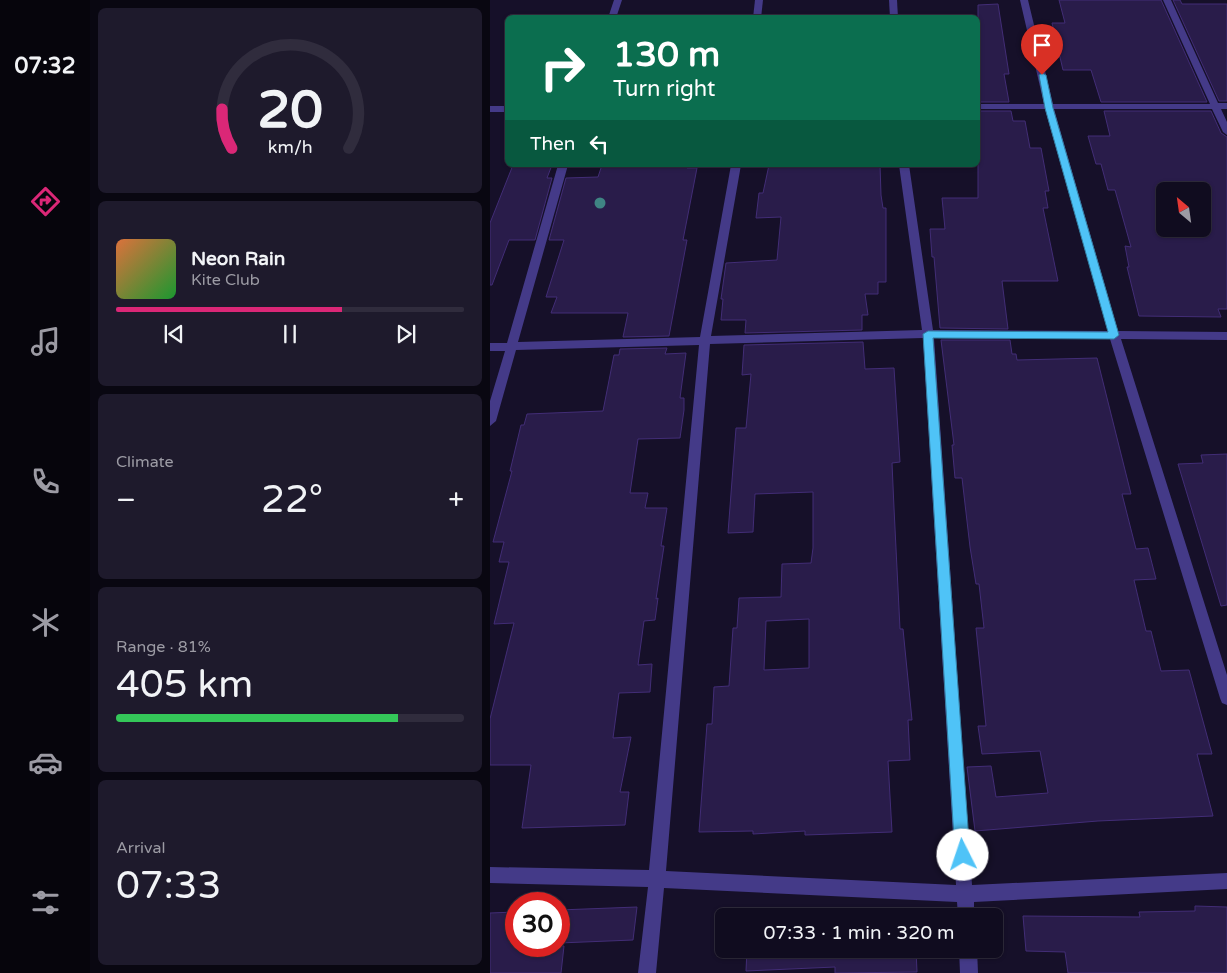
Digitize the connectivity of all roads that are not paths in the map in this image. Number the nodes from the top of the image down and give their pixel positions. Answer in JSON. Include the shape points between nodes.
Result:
{"nodes":[{"id":1,"x":618,"y":0,"type":"edge"},
{"id":2,"x":759,"y":0,"type":"edge"},
{"id":3,"x":893,"y":0,"type":"edge"},
{"id":4,"x":1024,"y":0,"type":"edge"},
{"id":5,"x":1167,"y":0,"type":"edge"},
{"id":6,"x":613,"y":15,"type":"edge"},
{"id":7,"x":757,"y":15,"type":"edge"},
{"id":8,"x":894,"y":15,"type":"edge"},
{"id":9,"x":1216,"y":106,"type":"junction"},
{"id":10,"x":1227,"y":106,"type":"edge"},
{"id":11,"x":980,"y":107,"type":"edge"},
{"id":12,"x":505,"y":108,"type":"edge"},
{"id":13,"x":1049,"y":108,"type":"junction"},
{"id":14,"x":490,"y":109,"type":"edge"},
{"id":15,"x":1227,"y":132,"type":"edge"},
{"id":16,"x":562,"y":167,"type":"edge"},
{"id":17,"x":736,"y":167,"type":"edge"},
{"id":18,"x":904,"y":167,"type":"edge"},
{"id":19,"x":928,"y":334,"type":"junction"},
{"id":20,"x":1114,"y":335,"type":"junction"},
{"id":21,"x":1227,"y":336,"type":"edge"},
{"id":22,"x":705,"y":342,"type":"junction"},
{"id":23,"x":490,"y":347,"type":"edge"},
{"id":24,"x":510,"y":347,"type":"junction"},
{"id":25,"x":490,"y":421,"type":"edge"},
{"id":26,"x":1227,"y":698,"type":"edge"},
{"id":27,"x":490,"y":875,"type":"edge"},
{"id":28,"x":657,"y":879,"type":"junction"},
{"id":29,"x":1227,"y":881,"type":"edge"},
{"id":30,"x":965,"y":894,"type":"junction"},
{"id":31,"x":966,"y":908,"type":"edge"},
{"id":32,"x":968,"y":958,"type":"edge"},
{"id":33,"x":647,"y":973,"type":"edge"},
{"id":34,"x":969,"y":973,"type":"edge"}],
"edges":[{"from":1,"to":6,"type":"street"},
{"from":2,"to":7,"type":"street"},
{"from":3,"to":8,"type":"street"},
{"from":4,"to":13,"type":"street"},
{"from":5,"to":9,"type":"street"},
{"from":9,"to":10,"type":"street"},
{"from":9,"to":13,"type":"street"},
{"from":9,"to":15,"type":"street"},
{"from":11,"to":13,"type":"street"},
{"from":12,"to":14,"type":"street"},
{"from":13,"to":20,"type":"street"},
{"from":16,"to":24,"type":"street"},
{"from":17,"to":22,"type":"street"},
{"from":18,"to":19,"type":"street"},
{"from":19,"to":20,"type":"street"},
{"from":19,"to":22,"type":"street"},
{"from":19,"to":30,"type":"street"},
{"from":20,"to":21,"type":"street"},
{"from":20,"to":26,"type":"street"},
{"from":22,"to":24,"type":"street"},
{"from":22,"to":28,"type":"street"},
{"from":23,"to":24,"type":"street"},
{"from":24,"to":25,"type":"street"},
{"from":27,"to":28,"type":"street"},
{"from":28,"to":30,"type":"street"},
{"from":28,"to":33,"type":"street"},
{"from":29,"to":30,"type":"street"},
{"from":30,"to":31,"type":"street"},
{"from":32,"to":34,"type":"street"}]}
